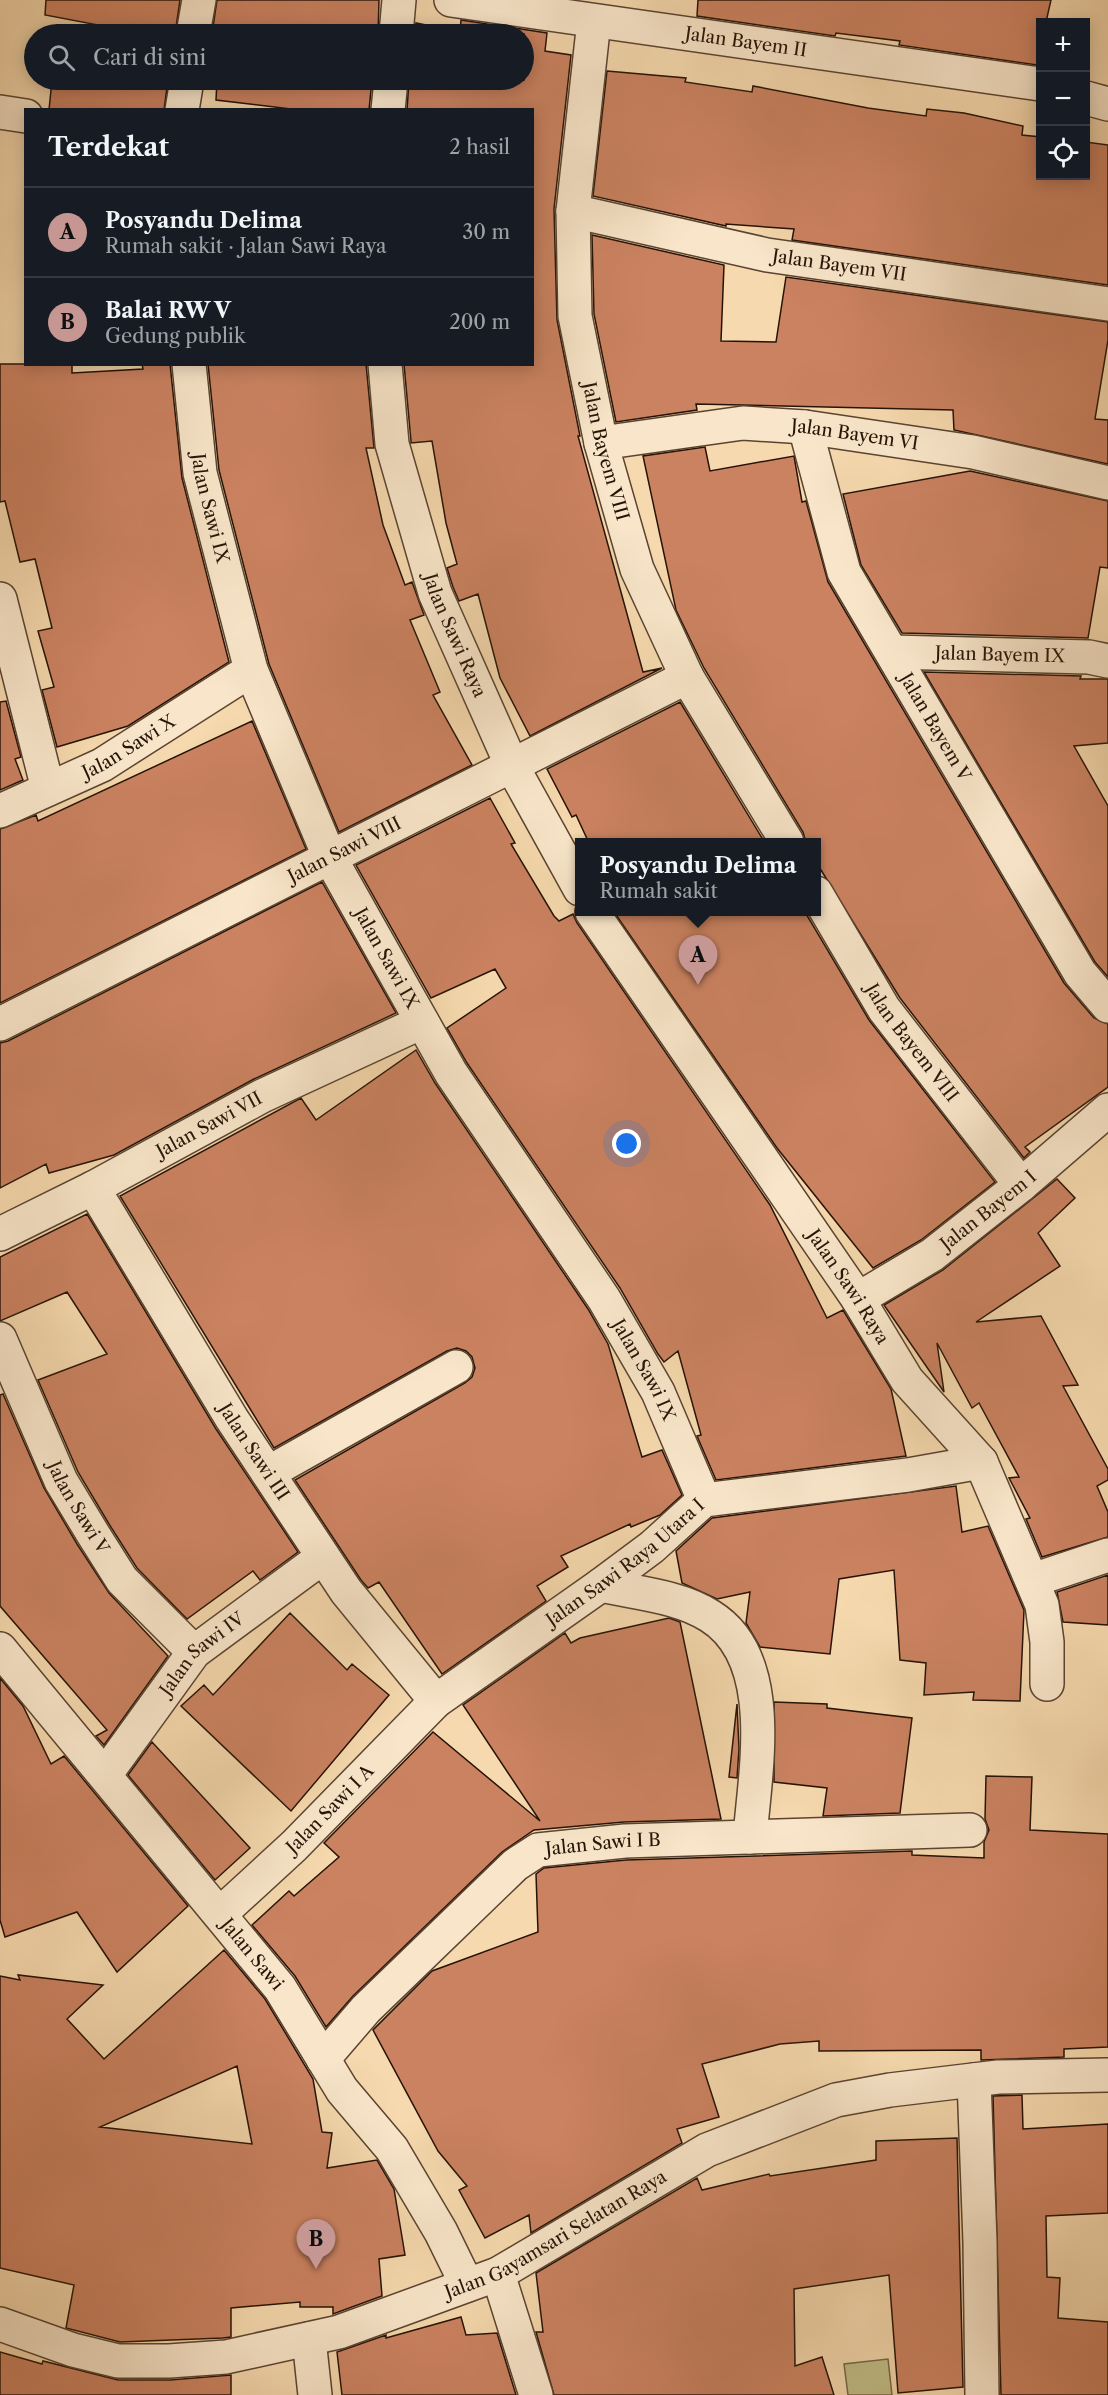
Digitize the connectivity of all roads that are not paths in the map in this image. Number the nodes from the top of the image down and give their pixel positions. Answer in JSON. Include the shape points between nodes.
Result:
{"nodes":[{"id":1,"x":199,"y":0,"type":"edge"},
{"id":2,"x":399,"y":0,"type":"edge"},
{"id":3,"x":451,"y":0,"type":"edge"},
{"id":4,"x":594,"y":21,"type":"junction"},
{"id":5,"x":195,"y":24,"type":"edge"},
{"id":6,"x":397,"y":24,"type":"edge"},
{"id":7,"x":1036,"y":83,"type":"edge"},
{"id":8,"x":185,"y":90,"type":"edge"},
{"id":9,"x":390,"y":90,"type":"edge"},
{"id":10,"x":1090,"y":99,"type":"edge"},
{"id":11,"x":1108,"y":104,"type":"edge"},
{"id":12,"x":182,"y":108,"type":"edge"},
{"id":13,"x":388,"y":108,"type":"edge"},
{"id":14,"x":0,"y":112,"type":"edge"},
{"id":15,"x":24,"y":116,"type":"edge"},
{"id":16,"x":573,"y":211,"type":"junction"},
{"id":17,"x":1108,"y":304,"type":"edge"},
{"id":18,"x":189,"y":366,"type":"edge"},
{"id":19,"x":385,"y":366,"type":"edge"},
{"id":20,"x":805,"y":427,"type":"junction"},
{"id":21,"x":601,"y":443,"type":"junction"},
{"id":22,"x":1108,"y":483,"type":"edge"},
{"id":23,"x":0,"y":599,"type":"edge"},
{"id":24,"x":892,"y":652,"type":"junction"},
{"id":25,"x":1108,"y":661,"type":"edge"},
{"id":26,"x":251,"y":670,"type":"junction"},
{"id":27,"x":687,"y":677,"type":"junction"},
{"id":28,"x":512,"y":766,"type":"junction"},
{"id":29,"x":48,"y":789,"type":"junction"},
{"id":30,"x":0,"y":811,"type":"edge"},
{"id":31,"x":784,"y":838,"type":"edge"},
{"id":32,"x":328,"y":856,"type":"junction"},
{"id":33,"x":575,"y":882,"type":"edge"},
{"id":34,"x":821,"y":902,"type":"edge"},
{"id":35,"x":595,"y":916,"type":"edge"},
{"id":36,"x":1108,"y":1006,"type":"edge"},
{"id":37,"x":422,"y":1022,"type":"junction"},
{"id":38,"x":0,"y":1024,"type":"edge"},
{"id":39,"x":1108,"y":1110,"type":"edge"},
{"id":40,"x":1021,"y":1185,"type":"junction"},
{"id":41,"x":93,"y":1188,"type":"junction"},
{"id":42,"x":0,"y":1234,"type":"edge"},
{"id":43,"x":858,"y":1299,"type":"junction"},
{"id":44,"x":0,"y":1339,"type":"edge"},
{"id":45,"x":456,"y":1367,"type":"dead end"},
{"id":46,"x":981,"y":1462,"type":"junction"},
{"id":47,"x":268,"y":1473,"type":"junction"},
{"id":48,"x":704,"y":1500,"type":"junction"},
{"id":49,"x":1108,"y":1555,"type":"edge"},
{"id":50,"x":323,"y":1557,"type":"junction"},
{"id":51,"x":1033,"y":1580,"type":"junction"},
{"id":52,"x":601,"y":1585,"type":"junction"},
{"id":53,"x":0,"y":1649,"type":"edge"},
{"id":54,"x":194,"y":1652,"type":"junction"},
{"id":55,"x":1047,"y":1684,"type":"dead end"},
{"id":56,"x":436,"y":1701,"type":"junction"},
{"id":57,"x":105,"y":1775,"type":"junction"},
{"id":58,"x":970,"y":1830,"type":"dead end"},
{"id":59,"x":750,"y":1838,"type":"junction"},
{"id":60,"x":220,"y":1914,"type":"junction"},
{"id":61,"x":323,"y":2059,"type":"junction"},
{"id":62,"x":1108,"y":2075,"type":"edge"},
{"id":63,"x":974,"y":2080,"type":"junction"},
{"id":64,"x":498,"y":2274,"type":"junction"},
{"id":65,"x":467,"y":2285,"type":"junction"},
{"id":66,"x":0,"y":2324,"type":"edge"},
{"id":67,"x":309,"y":2339,"type":"junction"},
{"id":68,"x":315,"y":2395,"type":"edge"},
{"id":69,"x":536,"y":2395,"type":"edge"},
{"id":70,"x":982,"y":2395,"type":"edge"}],
"edges":[{"from":1,"to":5,"type":"street"},
{"from":2,"to":6,"type":"street"},
{"from":3,"to":4,"type":"street","name":"Jalan Bayem II"},
{"from":4,"to":7,"type":"street","name":"Jalan Bayem II"},
{"from":4,"to":16,"type":"street","name":"Jalan Bayem VIII"},
{"from":8,"to":12,"type":"street"},
{"from":9,"to":13,"type":"street"},
{"from":10,"to":11,"type":"street"},
{"from":14,"to":15,"type":"street"},
{"from":16,"to":17,"type":"street","name":"Jalan Bayem VII","via":[[767,255]]},
{"from":16,"to":21,"type":"street","name":"Jalan Bayem VIII","via":[[575,316]]},
{"from":18,"to":26,"type":"street","name":"Jalan Sawi IX","via":[[200,473]]},
{"from":19,"to":28,"type":"street","name":"Jalan Sawi Raya","via":[[392,444],[435,592]]},
{"from":20,"to":21,"type":"street","name":"Jalan Bayem VI","via":[[743,423]]},
{"from":20,"to":22,"type":"street","name":"Jalan Bayem VI","via":[[973,452]]},
{"from":20,"to":24,"type":"street","name":"Jalan Bayem V","via":[[844,572]]},
{"from":21,"to":27,"type":"street","name":"Jalan Bayem VIII","via":[[637,569]]},
{"from":23,"to":29,"type":"street"},
{"from":24,"to":25,"type":"street","name":"Jalan Bayem IX","via":[[1089,657]]},
{"from":24,"to":36,"type":"street","name":"Jalan Bayem V","via":[[1080,973]]},
{"from":26,"to":29,"type":"street","name":"Jalan Sawi X","via":[[102,765]]},
{"from":26,"to":32,"type":"street","name":"Jalan Sawi IX"},
{"from":27,"to":28,"type":"street","name":"Jalan Sawi VIII"},
{"from":27,"to":31,"type":"street","name":"Jalan Bayem VIII"},
{"from":28,"to":32,"type":"street","name":"Jalan Sawi VIII"},
{"from":28,"to":33,"type":"street","name":"Jalan Sawi Raya"},
{"from":29,"to":30,"type":"street","name":"Jalan Sawi X"},
{"from":32,"to":37,"type":"street","name":"Jalan Sawi IX"},
{"from":32,"to":38,"type":"street","name":"Jalan Sawi VIII"},
{"from":34,"to":40,"type":"street","name":"Jalan Bayem VIII","via":[[884,1009]]},
{"from":35,"to":43,"type":"street","name":"Jalan Sawi Raya"},
{"from":37,"to":41,"type":"street","name":"Jalan Sawi VII","via":[[262,1096]]},
{"from":37,"to":48,"type":"street","name":"Jalan Sawi IX","via":[[451,1073],[604,1299],[658,1392]]},
{"from":39,"to":40,"type":"street","name":"Jalan Bayem I"},
{"from":40,"to":43,"type":"street","name":"Jalan Bayem I","via":[[932,1255]]},
{"from":41,"to":42,"type":"street","name":"Jalan Sawi VII"},
{"from":41,"to":47,"type":"street","name":"Jalan Sawi III"},
{"from":43,"to":46,"type":"street","name":"Jalan Sawi Raya","via":[[908,1380]]},
{"from":44,"to":54,"type":"street","name":"Jalan Sawi V","via":[[62,1481],[93,1534],[122,1580]]},
{"from":45,"to":47,"type":"street"},
{"from":46,"to":48,"type":"street","name":"Jalan Sawi Raya Utara I"},
{"from":46,"to":51,"type":"street","name":"Jalan Sawi Raya"},
{"from":47,"to":50,"type":"street","name":"Jalan Sawi III"},
{"from":48,"to":52,"type":"street","name":"Jalan Sawi Raya Utara I","via":[[652,1547]]},
{"from":49,"to":51,"type":"street"},
{"from":50,"to":54,"type":"street","name":"Jalan Sawi IV"},
{"from":50,"to":56,"type":"street","name":"Jalan Sawi III"},
{"from":51,"to":55,"type":"street","name":"Jalan Sawi Raya","via":[[1042,1605],[1047,1642]]},
{"from":52,"to":56,"type":"street","name":"Jalan Sawi Raya Utara I"},
{"from":52,"to":59,"type":"street","via":[[680,1602],[710,1615],[732,1633],[750,1673],[759,1707]]},
{"from":53,"to":57,"type":"street","name":"Jalan Sawi"},
{"from":54,"to":57,"type":"street","name":"Jalan Sawi IV"},
{"from":56,"to":60,"type":"street","name":"Jalan Sawi I A","via":[[294,1846]]},
{"from":57,"to":60,"type":"street","name":"Jalan Sawi"},
{"from":58,"to":59,"type":"street","name":"Jalan Sawi I B"},
{"from":59,"to":61,"type":"street","name":"Jalan Sawi I B","via":[[625,1840],[538,1850],[515,1865],[366,2009]]},
{"from":60,"to":61,"type":"street","name":"Jalan Sawi","via":[[280,1988]]},
{"from":61,"to":65,"type":"street","name":"Jalan Sawi","via":[[342,2090],[392,2149]]},
{"from":62,"to":63,"type":"street","name":"Jalan Gayamsari Selatan Raya"},
{"from":63,"to":64,"type":"street","name":"Jalan Gayamsari Selatan Raya","via":[[837,2100],[707,2150]]},
{"from":63,"to":70,"type":"street"},
{"from":64,"to":65,"type":"street","name":"Jalan Gayamsari Selatan Raya"},
{"from":64,"to":69,"type":"street"},
{"from":65,"to":67,"type":"street","name":"Jalan Gayamsari Selatan Raya","via":[[339,2332]]},
{"from":66,"to":67,"type":"street","name":"Jalan Gayamsari Selatan Raya","via":[[118,2361],[226,2357]]},
{"from":67,"to":68,"type":"street"}]}
